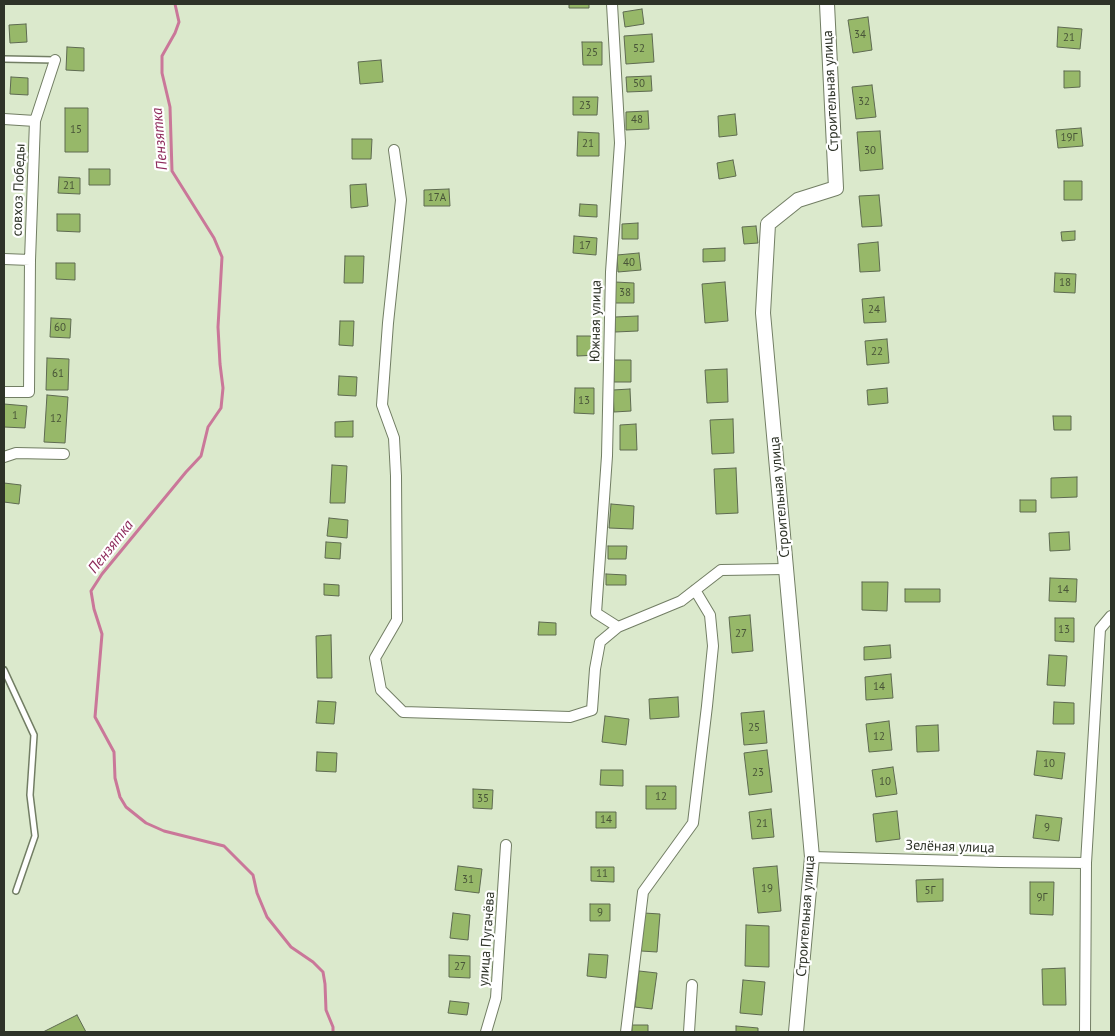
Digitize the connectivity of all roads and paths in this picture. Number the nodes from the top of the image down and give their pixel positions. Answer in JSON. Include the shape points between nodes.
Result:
{"nodes":[{"id":1,"x":612,"y":4,"type":"edge"},
{"id":2,"x":826,"y":4,"type":"edge"},
{"id":3,"x":4,"y":59,"type":"edge"},
{"id":4,"x":55,"y":60,"type":"joint"},
{"id":5,"x":4,"y":120,"type":"edge"},
{"id":6,"x":35,"y":121,"type":"junction"},
{"id":7,"x":394,"y":150,"type":"dead end"},
{"id":8,"x":4,"y":259,"type":"edge"},
{"id":9,"x":30,"y":260,"type":"junction"},
{"id":10,"x":4,"y":392,"type":"edge"},
{"id":11,"x":64,"y":454,"type":"dead end"},
{"id":12,"x":4,"y":457,"type":"edge"},
{"id":13,"x":786,"y":569,"type":"junction"},
{"id":14,"x":695,"y":590,"type":"junction"},
{"id":15,"x":1111,"y":616,"type":"edge"},
{"id":16,"x":618,"y":627,"type":"junction"},
{"id":17,"x":4,"y":670,"type":"edge"},
{"id":18,"x":506,"y":845,"type":"dead end"},
{"id":19,"x":812,"y":857,"type":"junction"},
{"id":20,"x":1086,"y":863,"type":"junction"},
{"id":21,"x":16,"y":891,"type":"dead end"},
{"id":22,"x":692,"y":985,"type":"dead end"},
{"id":23,"x":486,"y":1032,"type":"edge"},
{"id":24,"x":626,"y":1032,"type":"edge"},
{"id":25,"x":689,"y":1032,"type":"edge"},
{"id":26,"x":796,"y":1032,"type":"edge"},
{"id":27,"x":1085,"y":1032,"type":"edge"}],
"edges":[{"from":1,"to":16,"type":"street","name":"Южная улица","via":[[620,143],[611,272],[607,456],[596,613]]},
{"from":2,"to":13,"type":"street","name":"Строительная улица","via":[[836,188],[798,200],[768,224],[763,313]]},
{"from":3,"to":4,"type":"lane"},
{"from":4,"to":6,"type":"street","name":"совхоз Победы"},
{"from":5,"to":6,"type":"street"},
{"from":6,"to":9,"type":"street","name":"совхоз Победы"},
{"from":7,"to":16,"type":"street","via":[[400,200],[382,405],[394,438],[397,620],[375,658],[381,690],[403,712],[570,717],[592,710],[600,642]]},
{"from":8,"to":9,"type":"street"},
{"from":9,"to":10,"type":"street","name":"совхоз Победы","via":[[29,392]]},
{"from":11,"to":12,"type":"street","via":[[16,453]]},
{"from":13,"to":14,"type":"street","via":[[720,570]]},
{"from":13,"to":19,"type":"street","name":"Строительная улица"},
{"from":14,"to":16,"type":"street","via":[[681,601]]},
{"from":14,"to":24,"type":"street","via":[[710,615],[713,646],[692,823],[643,892]]},
{"from":15,"to":20,"type":"street","via":[[1100,629]]},
{"from":17,"to":21,"type":"lane","via":[[34,735],[30,795],[35,836]]},
{"from":18,"to":23,"type":"street","name":"улица Пугачёва","via":[[496,998]]},
{"from":19,"to":20,"type":"street","name":"Зелёная улица"},
{"from":19,"to":26,"type":"street","name":"Строительная улица"},
{"from":20,"to":27,"type":"street"},
{"from":22,"to":25,"type":"street"}]}
